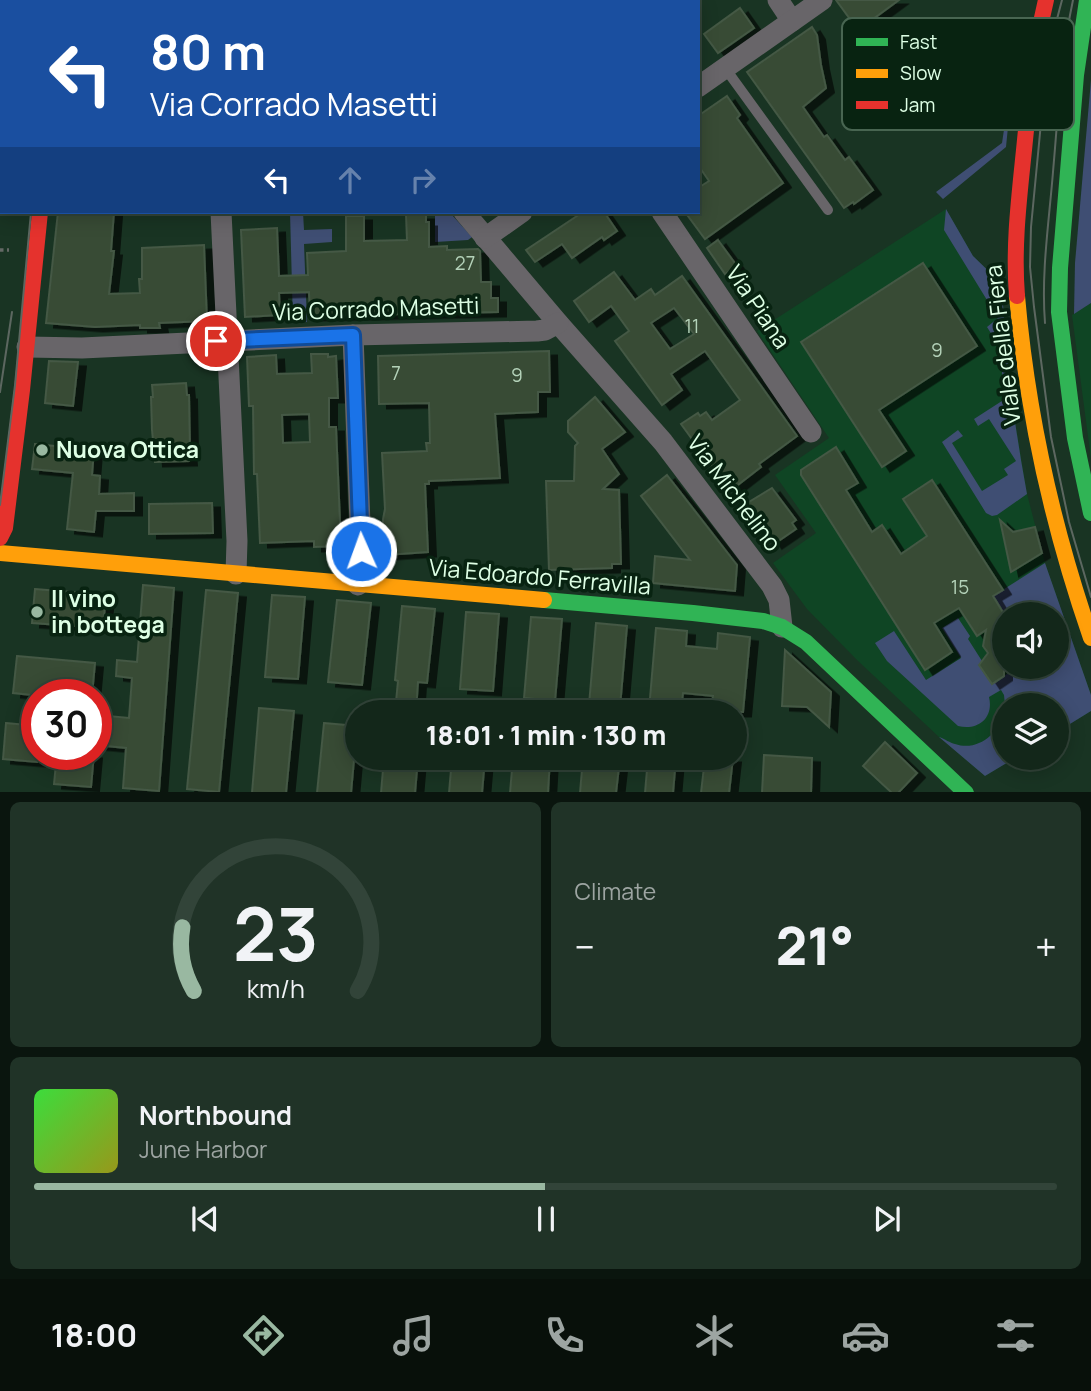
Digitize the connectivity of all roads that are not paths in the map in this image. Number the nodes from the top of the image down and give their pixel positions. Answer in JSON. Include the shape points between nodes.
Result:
{"nodes":[{"id":1,"x":778,"y":0,"type":"edge"},
{"id":2,"x":822,"y":0,"type":"edge"},
{"id":3,"x":1046,"y":0,"type":"edge"},
{"id":4,"x":1087,"y":0,"type":"edge"},
{"id":5,"x":1042,"y":18,"type":"edge"},
{"id":6,"x":792,"y":21,"type":"junction"},
{"id":7,"x":725,"y":68,"type":"junction"},
{"id":8,"x":700,"y":86,"type":"edge"},
{"id":9,"x":1074,"y":98,"type":"edge"},
{"id":10,"x":1025,"y":130,"type":"edge"},
{"id":11,"x":1071,"y":130,"type":"edge"},
{"id":12,"x":828,"y":209,"type":"dead end"},
{"id":13,"x":40,"y":214,"type":"edge"},
{"id":14,"x":221,"y":214,"type":"edge"},
{"id":15,"x":466,"y":214,"type":"edge"},
{"id":16,"x":519,"y":214,"type":"edge"},
{"id":17,"x":663,"y":214,"type":"edge"},
{"id":18,"x":485,"y":238,"type":"junction"},
{"id":19,"x":558,"y":323,"type":"junction"},
{"id":20,"x":353,"y":335,"type":"junction"},
{"id":21,"x":227,"y":340,"type":"junction"},
{"id":22,"x":27,"y":346,"type":"junction"},
{"id":23,"x":811,"y":432,"type":"dead end"},
{"id":24,"x":1091,"y":513,"type":"edge"},
{"id":25,"x":0,"y":538,"type":"edge"},
{"id":26,"x":0,"y":553,"type":"edge"},
{"id":27,"x":236,"y":574,"type":"junction"},
{"id":28,"x":358,"y":585,"type":"junction"},
{"id":29,"x":782,"y":626,"type":"junction"},
{"id":30,"x":1091,"y":638,"type":"edge"},
{"id":31,"x":963,"y":792,"type":"edge"}],
"edges":[{"from":1,"to":6,"type":"street"},
{"from":2,"to":6,"type":"street"},
{"from":3,"to":5,"type":"main road","name":"Viale della Fiera"},
{"from":4,"to":9,"type":"main road"},
{"from":6,"to":7,"type":"street"},
{"from":7,"to":8,"type":"street"},
{"from":7,"to":12,"type":"lane"},
{"from":10,"to":30,"type":"main road","name":"Viale della Fiera","via":[[1015,267],[1024,352],[1045,481]]},
{"from":11,"to":24,"type":"main road","via":[[1059,312],[1075,438]]},
{"from":13,"to":22,"type":"main road"},
{"from":14,"to":21,"type":"street"},
{"from":15,"to":18,"type":"street","name":"Via Michelino"},
{"from":16,"to":18,"type":"street"},
{"from":17,"to":23,"type":"street","name":"Via Piana"},
{"from":18,"to":19,"type":"street","name":"Via Michelino"},
{"from":19,"to":20,"type":"street","name":"Via Corrado Masetti","via":[[537,331]]},
{"from":19,"to":29,"type":"street","name":"Via Michelino","via":[[663,442],[772,586]]},
{"from":20,"to":21,"type":"street","name":"Via Corrado Masetti"},
{"from":20,"to":28,"type":"street","via":[[361,551]]},
{"from":21,"to":22,"type":"street","name":"Via Corrado Masetti","via":[[82,348]]},
{"from":21,"to":27,"type":"street"},
{"from":22,"to":25,"type":"main road"},
{"from":26,"to":27,"type":"main road","name":"Via Edoardo Ferravilla"},
{"from":27,"to":28,"type":"main road","name":"Via Edoardo Ferravilla"},
{"from":28,"to":29,"type":"main road","name":"Via Edoardo Ferravilla","via":[[693,613]]},
{"from":29,"to":31,"type":"main road","via":[[814,649]]}]}
